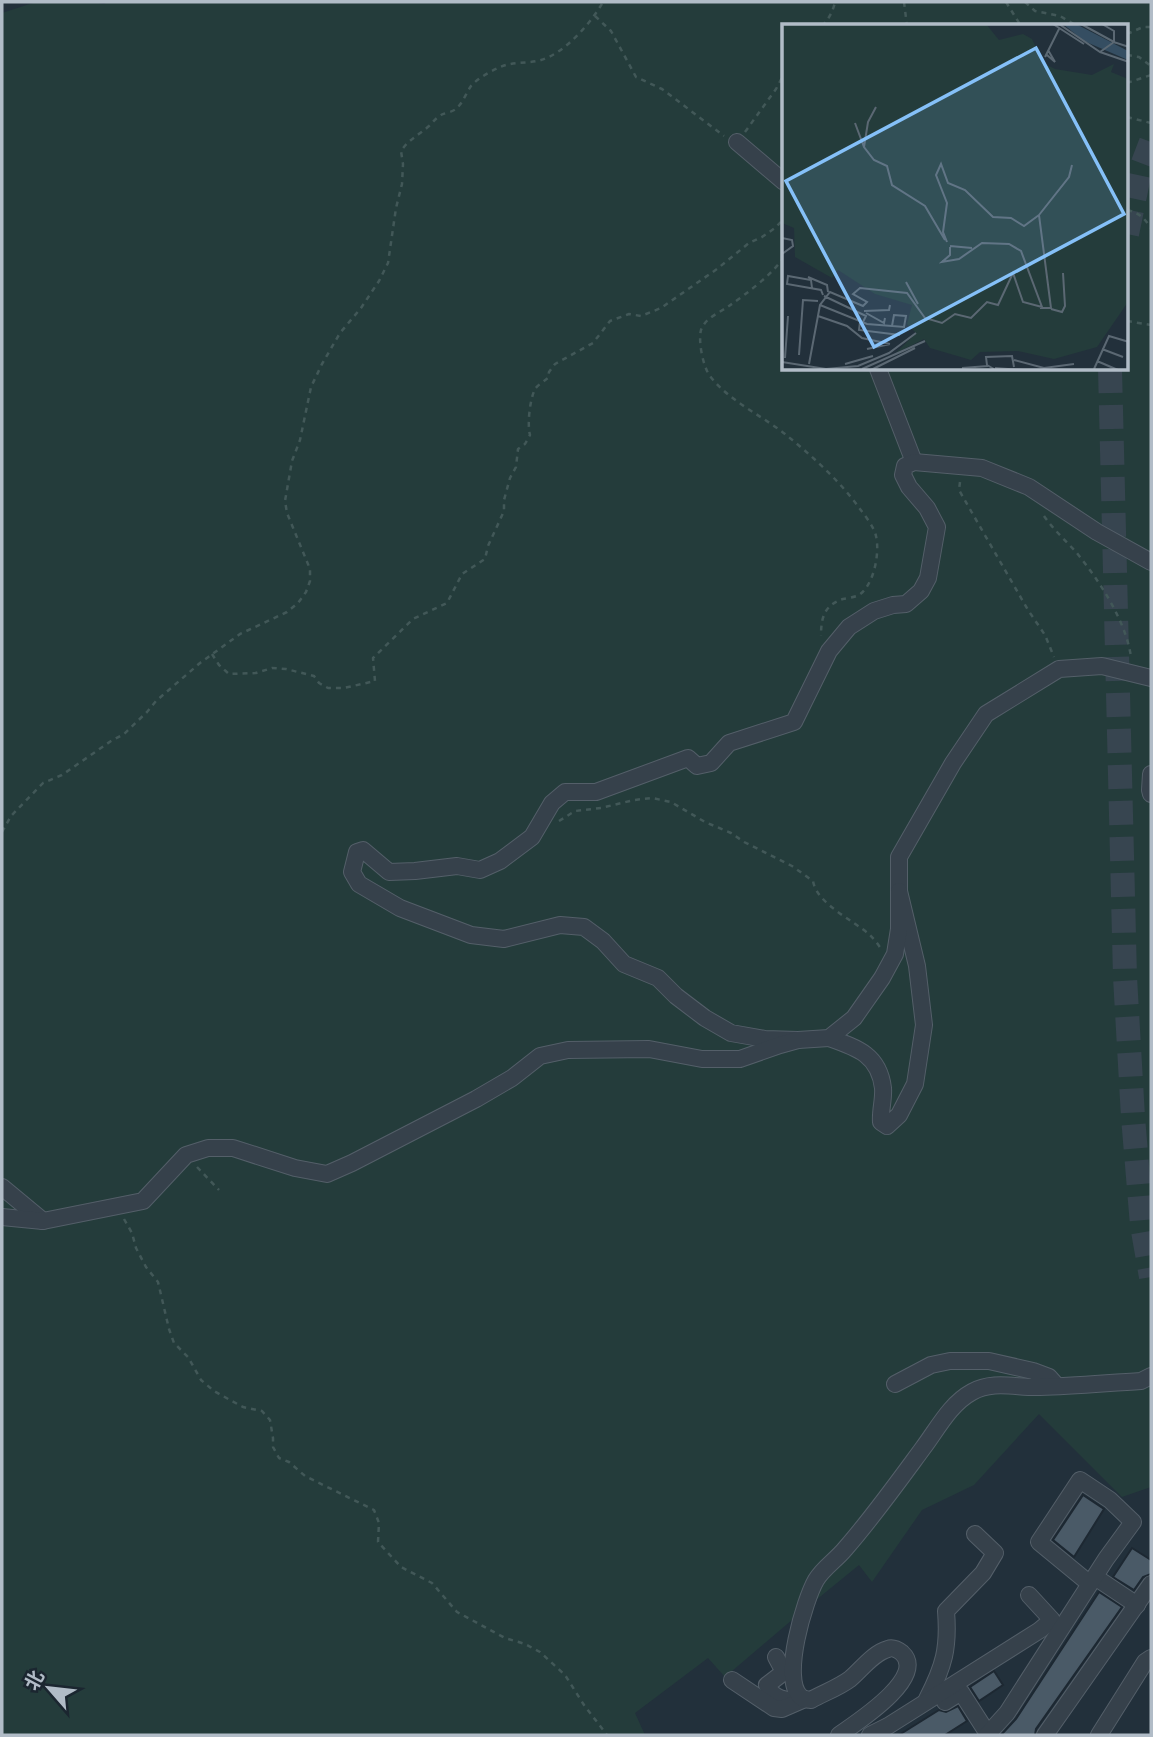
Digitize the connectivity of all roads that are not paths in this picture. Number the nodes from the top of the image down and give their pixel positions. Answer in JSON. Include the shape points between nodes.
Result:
{"nodes":[{"id":1,"x":737,"y":142,"type":"road end"},
{"id":2,"x":782,"y":180,"type":"edge"},
{"id":3,"x":879,"y":371,"type":"edge"},
{"id":4,"x":914,"y":462,"type":"junction"},
{"id":5,"x":1151,"y":562,"type":"edge"},
{"id":6,"x":1151,"y":678,"type":"edge"},
{"id":7,"x":1151,"y":774,"type":"edge"},
{"id":8,"x":1151,"y":794,"type":"edge"},
{"id":9,"x":899,"y":891,"type":"junction"},
{"id":10,"x":829,"y":1038,"type":"junction"},
{"id":11,"x":798,"y":1040,"type":"junction"},
{"id":12,"x":2,"y":1187,"type":"edge"},
{"id":13,"x":2,"y":1217,"type":"edge"},
{"id":14,"x":43,"y":1221,"type":"junction"},
{"id":15,"x":1151,"y":1376,"type":"edge"},
{"id":16,"x":895,"y":1384,"type":"dead end"},
{"id":17,"x":1057,"y":1386,"type":"junction"},
{"id":18,"x":975,"y":1534,"type":"dead end"},
{"id":19,"x":1093,"y":1580,"type":"junction"},
{"id":20,"x":1151,"y":1584,"type":"edge"},
{"id":21,"x":1029,"y":1595,"type":"dead end"},
{"id":22,"x":1137,"y":1605,"type":"junction"},
{"id":23,"x":776,"y":1657,"type":"dead end"},
{"id":24,"x":1151,"y":1658,"type":"edge"},
{"id":25,"x":732,"y":1680,"type":"dead end"},
{"id":26,"x":802,"y":1700,"type":"junction"},
{"id":27,"x":926,"y":1702,"type":"junction"},
{"id":28,"x":839,"y":1735,"type":"edge"},
{"id":29,"x":870,"y":1735,"type":"edge"},
{"id":30,"x":889,"y":1735,"type":"edge"},
{"id":31,"x":988,"y":1735,"type":"edge"},
{"id":32,"x":1045,"y":1735,"type":"edge"},
{"id":33,"x":1099,"y":1735,"type":"edge"}],
"edges":[{"from":1,"to":2,"type":"street"},
{"from":3,"to":4,"type":"street"},
{"from":4,"to":5,"type":"street","via":[[982,468],[1029,486]]},
{"from":4,"to":11,"type":"street","via":[[905,466],[903,475],[937,527],[928,579],[906,604],[874,611],[849,627],[829,652],[794,722],[729,743],[711,763],[697,766],[688,758],[596,792],[565,792],[552,803],[532,837],[480,870],[457,866],[389,872],[363,850],[357,852],[352,872],[359,884],[400,908],[471,935],[504,939],[560,925],[584,927],[624,964],[658,978],[705,1018],[731,1033]]},
{"from":6,"to":9,"type":"street","via":[[1102,666],[1059,670],[986,714],[899,857]]},
{"from":7,"to":8,"type":"street"},
{"from":9,"to":10,"type":"street","via":[[895,954],[854,1018]]},
{"from":9,"to":10,"type":"street","via":[[917,966],[924,1026],[915,1084],[899,1115],[887,1126],[881,1122],[883,1090],[877,1063],[855,1047]]},
{"from":10,"to":11,"type":"street"},
{"from":11,"to":14,"type":"street","via":[[740,1059],[702,1059],[649,1049],[568,1050],[540,1056],[476,1099],[327,1174],[233,1148],[208,1148],[186,1155],[144,1200]]},
{"from":12,"to":14,"type":"street"},
{"from":13,"to":14,"type":"street"},
{"from":15,"to":17,"type":"street","via":[[1141,1381]]},
{"from":16,"to":17,"type":"street","via":[[930,1365],[989,1361],[1033,1371]]},
{"from":17,"to":26,"type":"street","via":[[984,1387],[953,1407],[845,1550],[818,1576],[802,1617],[793,1667],[793,1682]]},
{"from":18,"to":27,"type":"street","via":[[995,1553],[983,1573],[946,1611],[944,1660]]},
{"from":19,"to":19,"type":"street","via":[[1133,1522],[1080,1480],[1039,1542]]},
{"from":19,"to":22,"type":"street"},
{"from":19,"to":31,"type":"street"},
{"from":20,"to":22,"type":"street"},
{"from":21,"to":27,"type":"street","via":[[1052,1620]]},
{"from":22,"to":32,"type":"street"},
{"from":23,"to":26,"type":"street","via":[[784,1672],[768,1685],[769,1691],[776,1697]]},
{"from":24,"to":33,"type":"street"},
{"from":25,"to":26,"type":"street","via":[[774,1708]]},
{"from":26,"to":28,"type":"street","via":[[848,1681],[887,1649],[901,1652],[908,1671],[901,1685]]},
{"from":27,"to":29,"type":"street"},
{"from":30,"to":31,"type":"street","via":[[961,1692]]}]}
